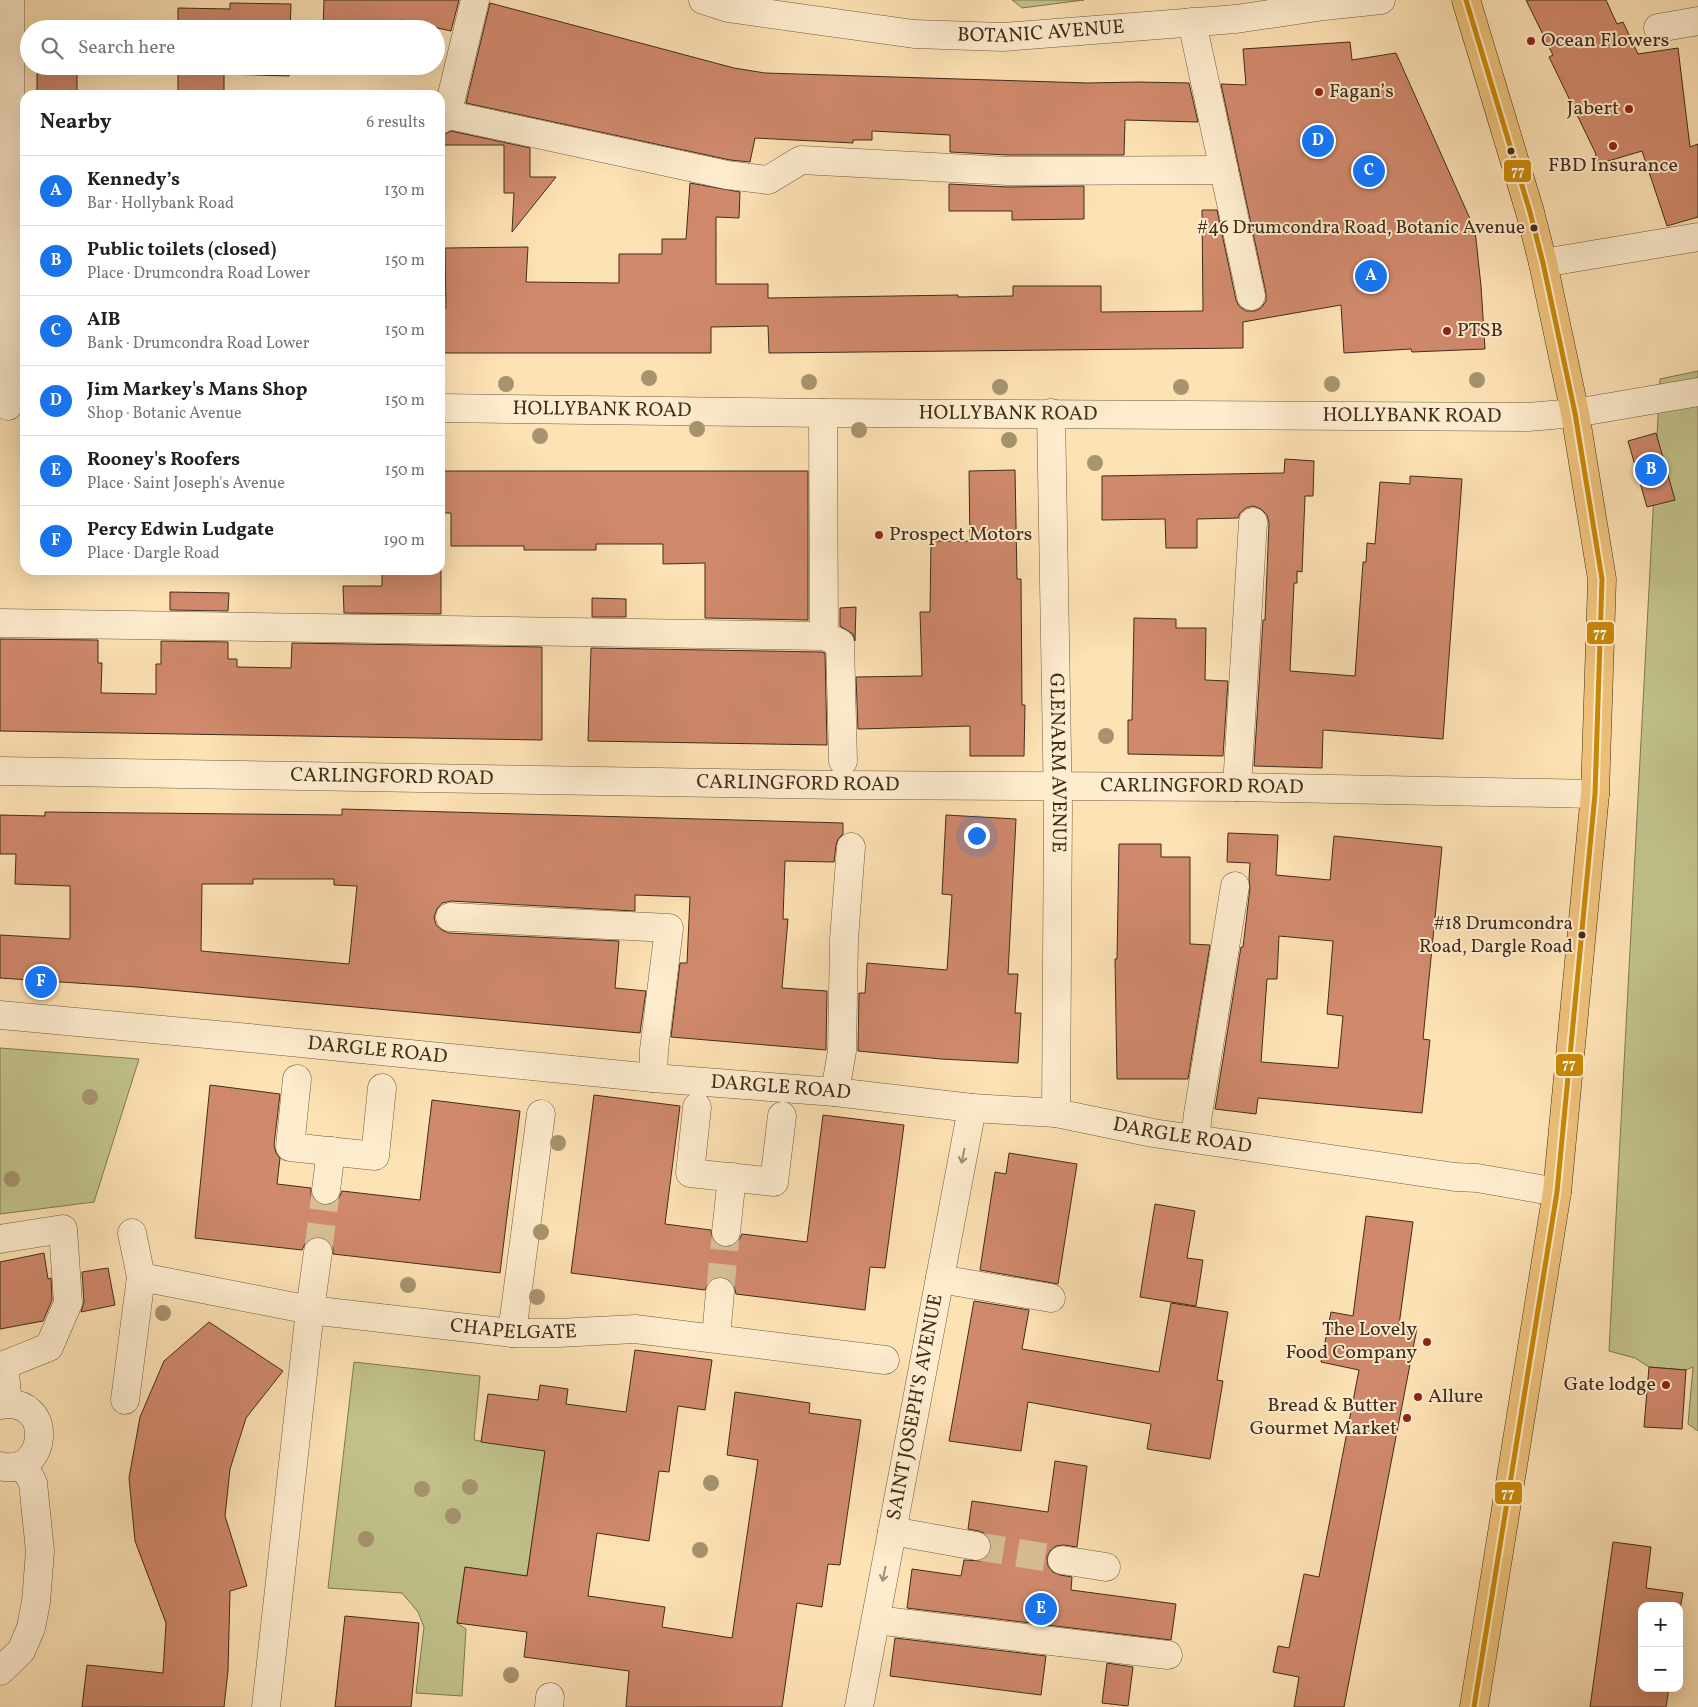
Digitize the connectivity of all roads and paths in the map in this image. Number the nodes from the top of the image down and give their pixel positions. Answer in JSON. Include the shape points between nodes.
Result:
{"nodes":[{"id":1,"x":10,"y":0,"type":"edge"},
{"id":2,"x":475,"y":0,"type":"edge"},
{"id":3,"x":703,"y":0,"type":"edge"},
{"id":4,"x":1381,"y":0,"type":"edge"},
{"id":5,"x":1466,"y":0,"type":"edge"},
{"id":6,"x":1698,"y":21,"type":"edge"},
{"id":7,"x":1192,"y":22,"type":"junction"},
{"id":8,"x":1658,"y":28,"type":"dead end"},
{"id":9,"x":445,"y":105,"type":"edge"},
{"id":10,"x":445,"y":117,"type":"edge"},
{"id":11,"x":12,"y":124,"type":"edge"},
{"id":12,"x":1224,"y":170,"type":"junction"},
{"id":13,"x":1698,"y":237,"type":"edge"},
{"id":14,"x":1543,"y":263,"type":"junction"},
{"id":15,"x":1251,"y":296,"type":"dead end"},
{"id":16,"x":1698,"y":392,"type":"edge"},
{"id":17,"x":11,"y":406,"type":"edge"},
{"id":18,"x":445,"y":408,"type":"edge"},
{"id":19,"x":824,"y":413,"type":"junction"},
{"id":20,"x":1051,"y":413,"type":"junction"},
{"id":21,"x":1574,"y":413,"type":"junction"},
{"id":22,"x":1253,"y":522,"type":"dead end"},
{"id":23,"x":0,"y":623,"type":"edge"},
{"id":24,"x":824,"y":636,"type":"junction"},
{"id":25,"x":843,"y":761,"type":"dead end"},
{"id":26,"x":0,"y":771,"type":"edge"},
{"id":27,"x":1057,"y":786,"type":"junction"},
{"id":28,"x":1237,"y":787,"type":"junction"},
{"id":29,"x":1595,"y":794,"type":"junction"},
{"id":30,"x":851,"y":847,"type":"dead end"},
{"id":31,"x":1235,"y":886,"type":"dead end"},
{"id":32,"x":450,"y":916,"type":"dead end"},
{"id":33,"x":0,"y":1015,"type":"edge"},
{"id":34,"x":653,"y":1078,"type":"junction"},
{"id":35,"x":297,"y":1079,"type":"dead end"},
{"id":36,"x":382,"y":1088,"type":"dead end"},
{"id":37,"x":836,"y":1092,"type":"junction"},
{"id":38,"x":697,"y":1107,"type":"dead end"},
{"id":39,"x":972,"y":1108,"type":"junction"},
{"id":40,"x":1056,"y":1113,"type":"junction"},
{"id":41,"x":541,"y":1114,"type":"dead end"},
{"id":42,"x":782,"y":1116,"type":"dead end"},
{"id":43,"x":1195,"y":1139,"type":"junction"},
{"id":44,"x":331,"y":1151,"type":"junction"},
{"id":45,"x":732,"y":1177,"type":"junction"},
{"id":46,"x":326,"y":1190,"type":"tunnel mouth"},
{"id":47,"x":1557,"y":1192,"type":"junction"},
{"id":48,"x":726,"y":1232,"type":"tunnel mouth"},
{"id":49,"x":132,"y":1233,"type":"dead end"},
{"id":50,"x":0,"y":1239,"type":"edge"},
{"id":51,"x":318,"y":1252,"type":"tunnel mouth"},
{"id":52,"x":141,"y":1277,"type":"junction"},
{"id":53,"x":940,"y":1280,"type":"junction"},
{"id":54,"x":720,"y":1292,"type":"tunnel mouth"},
{"id":55,"x":1051,"y":1298,"type":"dead end"},
{"id":56,"x":310,"y":1310,"type":"junction"},
{"id":57,"x":512,"y":1334,"type":"junction"},
{"id":58,"x":716,"y":1338,"type":"junction"},
{"id":59,"x":885,"y":1360,"type":"dead end"},
{"id":60,"x":125,"y":1400,"type":"dead end"},
{"id":61,"x":4,"y":1404,"type":"edge"},
{"id":62,"x":12,"y":1465,"type":"edge"},
{"id":63,"x":892,"y":1531,"type":"junction"},
{"id":64,"x":976,"y":1546,"type":"tunnel mouth"},
{"id":65,"x":1062,"y":1560,"type":"tunnel mouth"},
{"id":66,"x":1106,"y":1567,"type":"dead end"},
{"id":67,"x":876,"y":1620,"type":"junction"},
{"id":68,"x":1168,"y":1655,"type":"dead end"},
{"id":69,"x":0,"y":1671,"type":"edge"},
{"id":70,"x":266,"y":1707,"type":"edge"},
{"id":71,"x":859,"y":1707,"type":"edge"},
{"id":72,"x":1474,"y":1707,"type":"edge"}],
"edges":[{"from":1,"to":11,"type":"street"},
{"from":2,"to":9,"type":"street"},
{"from":3,"to":7,"type":"street","name":"BOTANIC AVENUE","via":[[728,8],[914,34],[1003,37]]},
{"from":4,"to":7,"type":"street","name":"BOTANIC AVENUE"},
{"from":5,"to":14,"type":"main road"},
{"from":6,"to":8,"type":"street"},
{"from":7,"to":12,"type":"street"},
{"from":10,"to":12,"type":"street","via":[[727,175],[768,180],[801,160],[1008,171]]},
{"from":11,"to":17,"type":"street","via":[[6,368]]},
{"from":12,"to":15,"type":"street"},
{"from":13,"to":14,"type":"street"},
{"from":14,"to":21,"type":"main road"},
{"from":16,"to":21,"type":"street","name":"HOLLYBANK ROAD"},
{"from":18,"to":19,"type":"street","name":"HOLLYBANK ROAD"},
{"from":19,"to":20,"type":"street","name":"HOLLYBANK ROAD"},
{"from":19,"to":24,"type":"street"},
{"from":20,"to":21,"type":"street","name":"HOLLYBANK ROAD","via":[[1528,417]]},
{"from":20,"to":27,"type":"street","name":"GLENARM AVENUE"},
{"from":21,"to":29,"type":"main road","via":[[1602,579]]},
{"from":22,"to":28,"type":"street"},
{"from":23,"to":24,"type":"street"},
{"from":24,"to":25,"type":"street","via":[[840,643]]},
{"from":26,"to":27,"type":"street","name":"CARLINGFORD ROAD"},
{"from":27,"to":28,"type":"street","name":"CARLINGFORD ROAD"},
{"from":27,"to":40,"type":"street","name":"GLENARM AVENUE"},
{"from":28,"to":29,"type":"street","name":"CARLINGFORD ROAD"},
{"from":29,"to":47,"type":"main road"},
{"from":30,"to":37,"type":"street","via":[[844,940],[842,1051]]},
{"from":31,"to":43,"type":"street"},
{"from":32,"to":34,"type":"street","via":[[669,928]]},
{"from":33,"to":34,"type":"street","name":"DARGLE ROAD"},
{"from":34,"to":37,"type":"street","name":"DARGLE ROAD"},
{"from":35,"to":44,"type":"street","via":[[290,1147]]},
{"from":36,"to":44,"type":"street","via":[[374,1156]]},
{"from":37,"to":39,"type":"street","name":"DARGLE ROAD"},
{"from":38,"to":45,"type":"street","via":[[690,1173]]},
{"from":39,"to":40,"type":"street","name":"DARGLE ROAD"},
{"from":39,"to":53,"type":"street","name":"SAINT JOSEPH'S AVENUE","one_way":true},
{"from":40,"to":43,"type":"street","name":"DARGLE ROAD"},
{"from":41,"to":57,"type":"street"},
{"from":42,"to":45,"type":"street","via":[[774,1182]]},
{"from":43,"to":47,"type":"street","name":"DARGLE ROAD"},
{"from":44,"to":46,"type":"street"},
{"from":45,"to":48,"type":"street"},
{"from":47,"to":72,"type":"main road"},
{"from":49,"to":52,"type":"street"},
{"from":50,"to":61,"type":"street","via":[[63,1228],[68,1303],[49,1347],[4,1365]]},
{"from":51,"to":56,"type":"street"},
{"from":52,"to":56,"type":"street","name":"CHAPELGATE"},
{"from":52,"to":60,"type":"street"},
{"from":53,"to":55,"type":"street"},
{"from":53,"to":63,"type":"street","name":"SAINT JOSEPH'S AVENUE"},
{"from":54,"to":58,"type":"street"},
{"from":56,"to":57,"type":"street","name":"CHAPELGATE"},
{"from":56,"to":70,"type":"street"},
{"from":57,"to":58,"type":"street","name":"CHAPELGATE","via":[[635,1328]]},
{"from":58,"to":59,"type":"street","name":"CHAPELGATE"},
{"from":61,"to":62,"type":"street","via":[[18,1405],[27,1410],[39,1427],[40,1438],[32,1457]]},
{"from":62,"to":69,"type":"street","via":[[33,1483],[40,1551],[31,1628],[21,1651]]},
{"from":63,"to":64,"type":"street"},
{"from":63,"to":67,"type":"street","name":"SAINT JOSEPH'S AVENUE","one_way":true},
{"from":65,"to":66,"type":"street"},
{"from":67,"to":68,"type":"street"},
{"from":67,"to":71,"type":"street","name":"SAINT JOSEPH'S AVENUE"}]}
